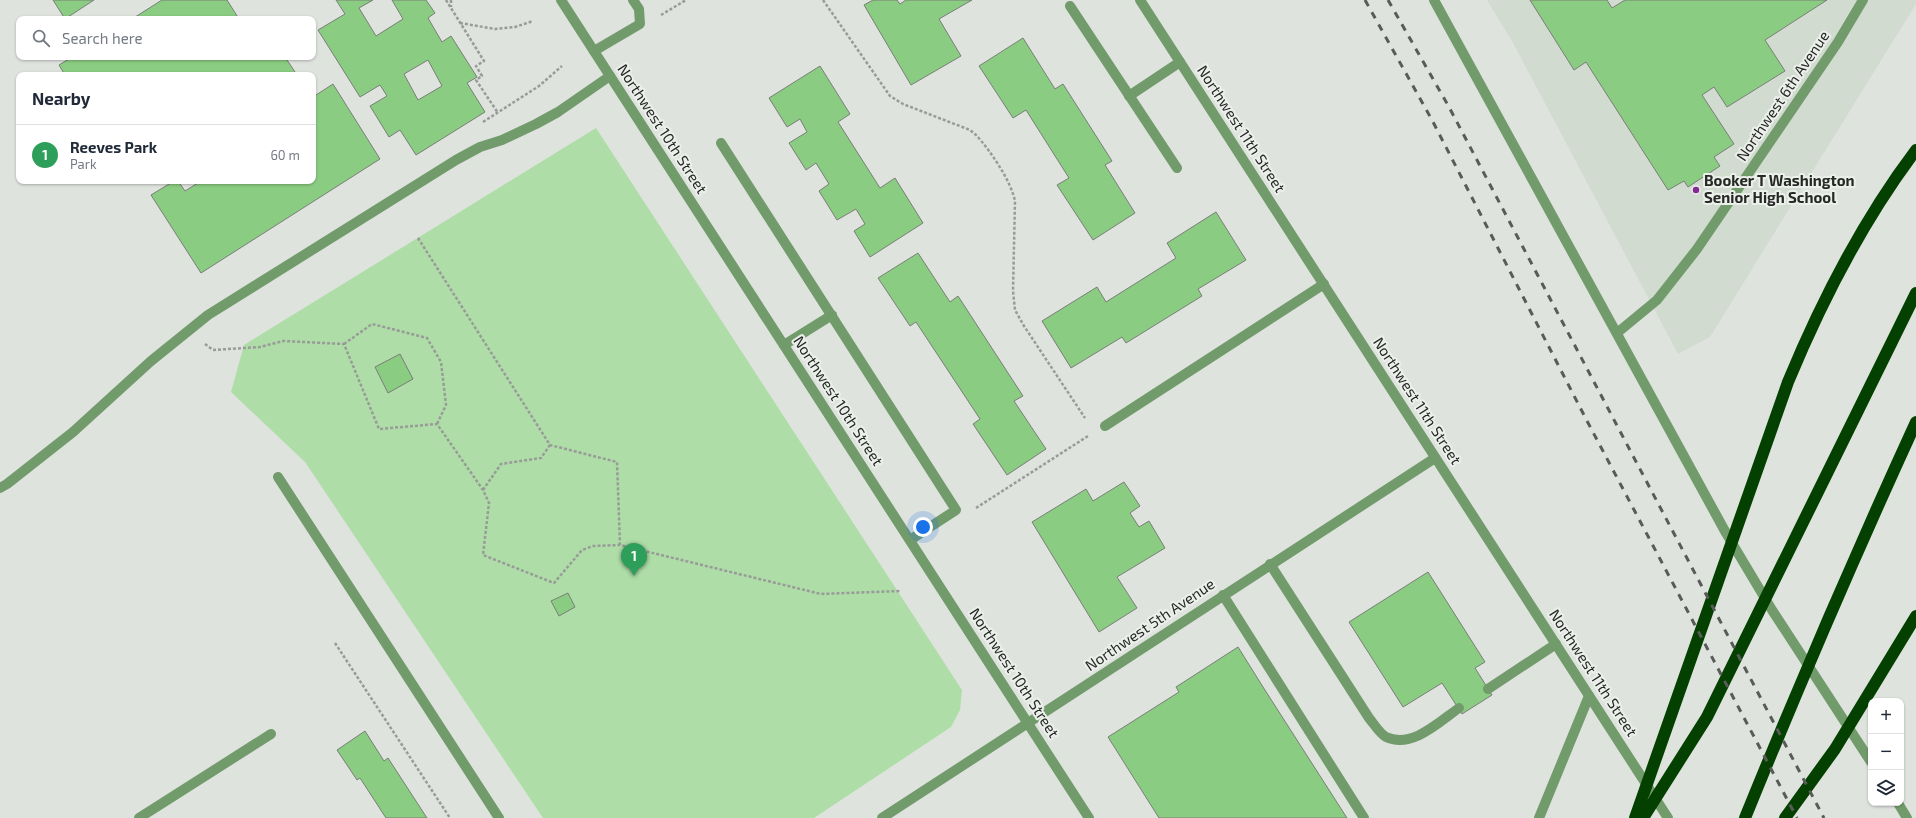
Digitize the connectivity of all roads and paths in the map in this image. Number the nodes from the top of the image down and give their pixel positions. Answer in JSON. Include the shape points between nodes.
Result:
{"nodes":[{"id":1,"x":446,"y":0,"type":"edge"},
{"id":2,"x":451,"y":0,"type":"edge"},
{"id":3,"x":561,"y":0,"type":"edge"},
{"id":4,"x":634,"y":0,"type":"edge"},
{"id":5,"x":686,"y":0,"type":"edge"},
{"id":6,"x":823,"y":0,"type":"edge"},
{"id":7,"x":1140,"y":0,"type":"edge"},
{"id":8,"x":1434,"y":0,"type":"edge"},
{"id":9,"x":1863,"y":0,"type":"edge"},
{"id":10,"x":1070,"y":6,"type":"dead end"},
{"id":11,"x":451,"y":8,"type":"junction"},
{"id":12,"x":658,"y":16,"type":"dead end"},
{"id":13,"x":533,"y":20,"type":"dead end"},
{"id":14,"x":460,"y":23,"type":"junction"},
{"id":15,"x":594,"y":52,"type":"junction"},
{"id":16,"x":1180,"y":62,"type":"junction"},
{"id":17,"x":562,"y":66,"type":"dead end"},
{"id":18,"x":610,"y":76,"type":"junction"},
{"id":19,"x":1129,"y":96,"type":"junction"},
{"id":20,"x":498,"y":113,"type":"junction"},
{"id":21,"x":478,"y":125,"type":"dead end"},
{"id":22,"x":721,"y":143,"type":"dead end"},
{"id":23,"x":1916,"y":150,"type":"edge"},
{"id":24,"x":1176,"y":168,"type":"dead end"},
{"id":25,"x":418,"y":238,"type":"dead end"},
{"id":26,"x":1324,"y":284,"type":"junction"},
{"id":27,"x":1916,"y":293,"type":"edge"},
{"id":28,"x":832,"y":316,"type":"junction"},
{"id":29,"x":185,"y":333,"type":"junction"},
{"id":30,"x":1617,"y":333,"type":"junction"},
{"id":31,"x":344,"y":344,"type":"junction"},
{"id":32,"x":784,"y":345,"type":"junction"},
{"id":33,"x":1085,"y":419,"type":"dead end"},
{"id":34,"x":1916,"y":422,"type":"edge"},
{"id":35,"x":438,"y":424,"type":"junction"},
{"id":36,"x":1104,"y":426,"type":"dead end"},
{"id":37,"x":1094,"y":432,"type":"dead end"},
{"id":38,"x":550,"y":445,"type":"junction"},
{"id":39,"x":1435,"y":458,"type":"junction"},
{"id":40,"x":278,"y":477,"type":"dead end"},
{"id":41,"x":0,"y":488,"type":"edge"},
{"id":42,"x":483,"y":490,"type":"junction"},
{"id":43,"x":970,"y":513,"type":"dead end"},
{"id":44,"x":910,"y":540,"type":"junction"},
{"id":45,"x":620,"y":545,"type":"junction"},
{"id":46,"x":1270,"y":564,"type":"junction"},
{"id":47,"x":901,"y":591,"type":"dead end"},
{"id":48,"x":1223,"y":595,"type":"junction"},
{"id":49,"x":1916,"y":616,"type":"edge"},
{"id":50,"x":335,"y":643,"type":"dead end"},
{"id":51,"x":1556,"y":644,"type":"junction"},
{"id":52,"x":1488,"y":689,"type":"dead end"},
{"id":53,"x":1589,"y":696,"type":"junction"},
{"id":54,"x":1459,"y":708,"type":"dead end"},
{"id":55,"x":1028,"y":723,"type":"junction"},
{"id":56,"x":271,"y":734,"type":"dead end"},
{"id":57,"x":1868,"y":757,"type":"edge"},
{"id":58,"x":1900,"y":806,"type":"edge"},
{"id":59,"x":139,"y":818,"type":"edge"},
{"id":60,"x":450,"y":818,"type":"edge"},
{"id":61,"x":499,"y":818,"type":"edge"},
{"id":62,"x":882,"y":818,"type":"edge"},
{"id":63,"x":1089,"y":818,"type":"edge"},
{"id":64,"x":1364,"y":818,"type":"edge"},
{"id":65,"x":1539,"y":818,"type":"edge"},
{"id":66,"x":1635,"y":818,"type":"edge"},
{"id":67,"x":1644,"y":818,"type":"edge"},
{"id":68,"x":1668,"y":818,"type":"edge"},
{"id":69,"x":1745,"y":818,"type":"edge"},
{"id":70,"x":1785,"y":818,"type":"edge"},
{"id":71,"x":1907,"y":818,"type":"edge"}],
"edges":[{"from":1,"to":11,"type":"path"},
{"from":2,"to":11,"type":"path"},
{"from":3,"to":15,"type":"street","name":"Northwest 10th Street"},
{"from":4,"to":15,"type":"street","via":[[639,9],[640,24]]},
{"from":5,"to":12,"type":"path"},
{"from":6,"to":33,"type":"path","via":[[890,96],[903,104],[970,130],[1006,179],[1015,201],[1015,310]]},
{"from":7,"to":16,"type":"street","name":"Northwest 11th Street"},
{"from":8,"to":30,"type":"street"},
{"from":9,"to":30,"type":"street","name":"Northwest 6th Avenue","via":[[1838,42],[1697,249],[1657,300]]},
{"from":10,"to":19,"type":"street"},
{"from":11,"to":14,"type":"path"},
{"from":13,"to":14,"type":"path","via":[[515,27],[495,29]]},
{"from":14,"to":20,"type":"path","via":[[484,61],[476,66],[482,76],[476,80]]},
{"from":15,"to":18,"type":"street","name":"Northwest 10th Street"},
{"from":16,"to":19,"type":"street"},
{"from":16,"to":26,"type":"street","name":"Northwest 11th Street"},
{"from":17,"to":20,"type":"path","via":[[539,86]]},
{"from":18,"to":29,"type":"street","via":[[558,112],[456,160],[208,315]]},
{"from":18,"to":32,"type":"street","name":"Northwest 10th Street"},
{"from":19,"to":24,"type":"street"},
{"from":20,"to":21,"type":"path"},
{"from":22,"to":28,"type":"street"},
{"from":23,"to":66,"type":"highway","via":[[1889,188],[1828,293],[1806,338],[1788,382]]},
{"from":25,"to":38,"type":"path"},
{"from":26,"to":36,"type":"street"},
{"from":26,"to":39,"type":"street","name":"Northwest 11th Street"},
{"from":27,"to":67,"type":"highway","via":[[1707,717]]},
{"from":28,"to":32,"type":"street"},
{"from":28,"to":44,"type":"street","via":[[956,510]]},
{"from":29,"to":31,"type":"path","via":[[213,350],[260,347],[283,341]]},
{"from":29,"to":41,"type":"street","via":[[73,432]]},
{"from":30,"to":57,"type":"street","via":[[1744,564]]},
{"from":31,"to":35,"type":"path","via":[[379,429]]},
{"from":31,"to":35,"type":"path","via":[[372,324],[427,338],[441,362],[446,398],[446,405]]},
{"from":32,"to":44,"type":"street","name":"Northwest 10th Street"},
{"from":34,"to":69,"type":"highway","via":[[1878,504]]},
{"from":35,"to":42,"type":"path"},
{"from":37,"to":43,"type":"path"},
{"from":38,"to":42,"type":"path","via":[[541,458],[501,464]]},
{"from":38,"to":45,"type":"path","via":[[617,462]]},
{"from":39,"to":46,"type":"street","name":"Northwest 5th Avenue"},
{"from":39,"to":51,"type":"street","name":"Northwest 11th Street"},
{"from":40,"to":61,"type":"street"},
{"from":42,"to":45,"type":"path","via":[[489,503],[483,554],[554,583],[582,550],[593,546]]},
{"from":44,"to":55,"type":"street","name":"Northwest 10th Street"},
{"from":45,"to":47,"type":"path","via":[[821,594]]},
{"from":46,"to":48,"type":"street","name":"Northwest 5th Avenue"},
{"from":46,"to":54,"type":"street","via":[[1369,718],[1385,736],[1400,740],[1414,738]]},
{"from":48,"to":55,"type":"street","name":"Northwest 5th Avenue"},
{"from":48,"to":64,"type":"street"},
{"from":49,"to":70,"type":"highway","via":[[1835,749]]},
{"from":50,"to":60,"type":"path"},
{"from":51,"to":52,"type":"street"},
{"from":51,"to":53,"type":"street","name":"Northwest 11th Street"},
{"from":53,"to":65,"type":"street"},
{"from":53,"to":68,"type":"street","name":"Northwest 11th Street"},
{"from":55,"to":62,"type":"street","name":"Northwest 5th Avenue"},
{"from":55,"to":63,"type":"street","name":"Northwest 10th Street"},
{"from":56,"to":59,"type":"street"},
{"from":58,"to":71,"type":"street"}]}
